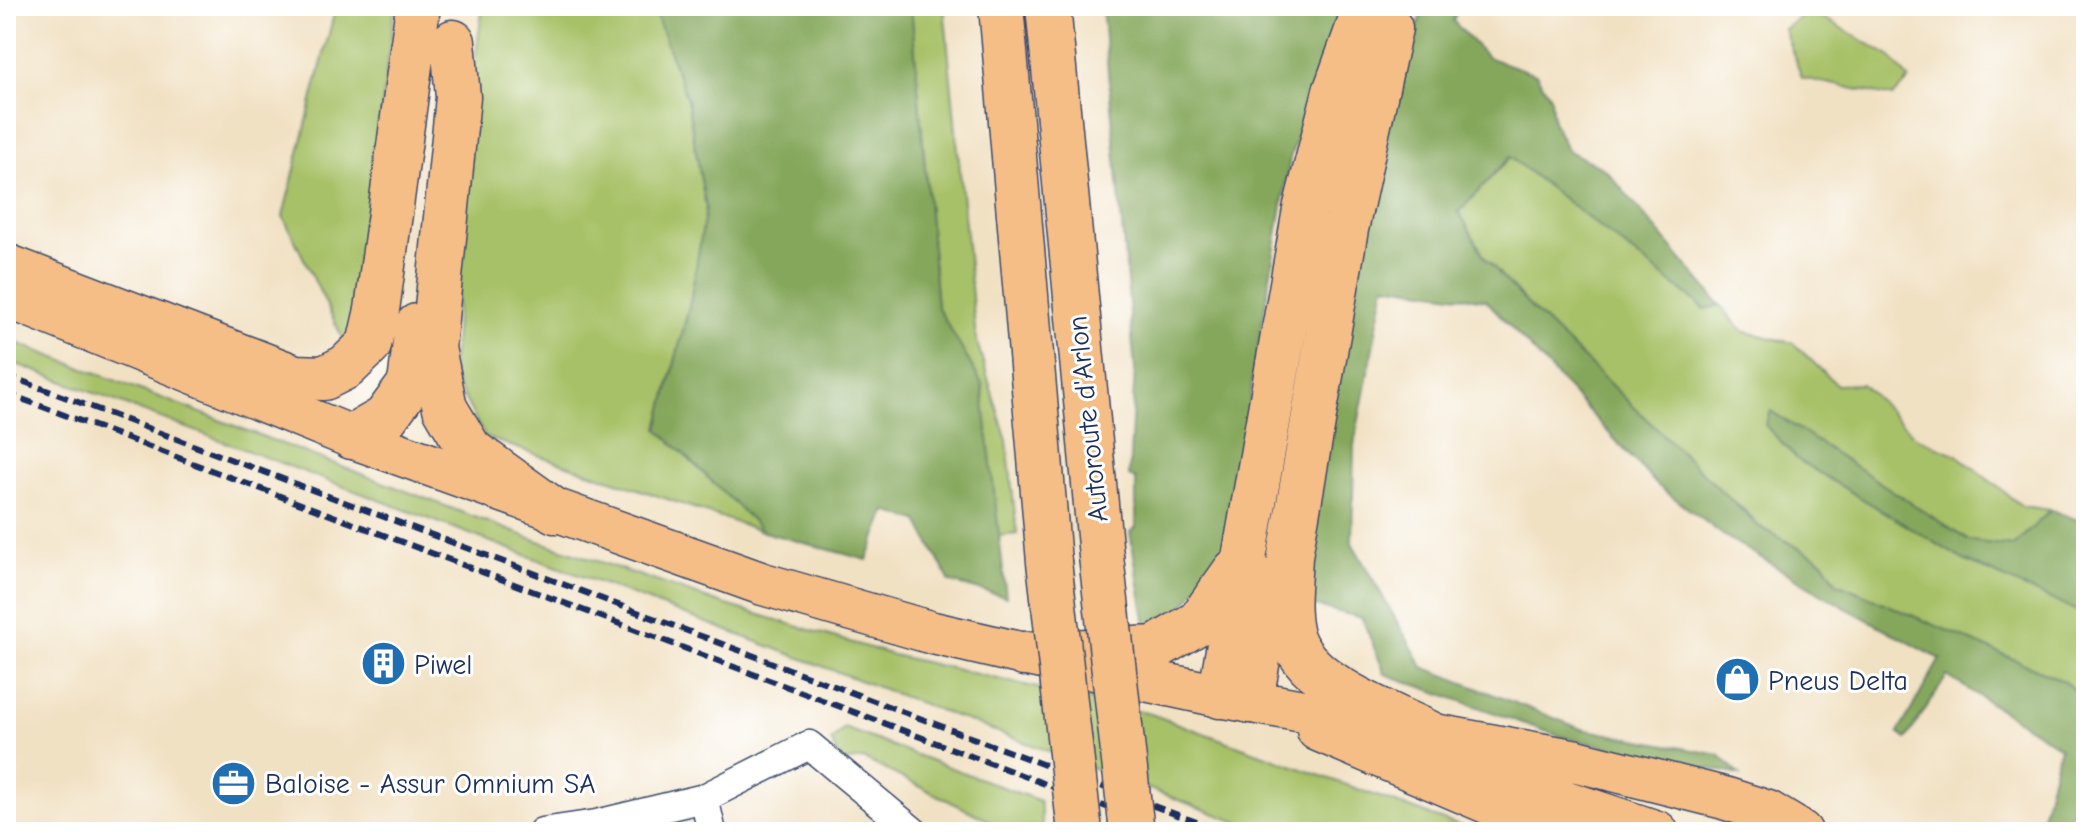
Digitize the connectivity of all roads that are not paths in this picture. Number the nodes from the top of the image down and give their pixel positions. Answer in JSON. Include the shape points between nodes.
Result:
{"nodes":[{"id":1,"x":418,"y":6,"type":"edge"},
{"id":2,"x":1048,"y":6,"type":"edge"},
{"id":3,"x":1001,"y":8,"type":"edge"},
{"id":4,"x":1385,"y":13,"type":"edge"},
{"id":5,"x":448,"y":18,"type":"edge"},
{"id":6,"x":6,"y":266,"type":"edge"},
{"id":7,"x":6,"y":296,"type":"edge"},
{"id":8,"x":352,"y":437,"type":"junction"},
{"id":9,"x":555,"y":511,"type":"junction"},
{"id":10,"x":1243,"y":558,"type":"junction"},
{"id":11,"x":1024,"y":654,"type":"junction"},
{"id":12,"x":1235,"y":698,"type":"junction"},
{"id":13,"x":1431,"y":734,"type":"junction"},
{"id":14,"x":704,"y":798,"type":"junction"},
{"id":15,"x":542,"y":832,"type":"edge"},
{"id":16,"x":712,"y":832,"type":"edge"},
{"id":17,"x":914,"y":832,"type":"edge"},
{"id":18,"x":1080,"y":832,"type":"edge"},
{"id":19,"x":1132,"y":832,"type":"edge"},
{"id":20,"x":1557,"y":832,"type":"edge"},
{"id":21,"x":1657,"y":832,"type":"edge"},
{"id":22,"x":1801,"y":832,"type":"edge"}],
"edges":[{"from":1,"to":6,"type":"highway","via":[[377,310],[369,345],[346,367],[324,378],[295,377]]},
{"from":2,"to":19,"type":"highway","name":"Autoroute d'Arlon","bridge":true},
{"from":3,"to":18,"type":"highway","name":"Autoroute d'Arlon","bridge":true,"via":[[1049,562]]},
{"from":4,"to":10,"type":"highway","via":[[1335,92],[1305,210]]},
{"from":4,"to":12,"type":"highway","via":[[1332,223]]},
{"from":4,"to":13,"type":"highway","via":[[1290,556],[1288,603],[1291,633],[1305,662],[1324,680]]},
{"from":5,"to":8,"type":"highway","via":[[410,384],[385,418]]},
{"from":5,"to":9,"type":"highway","via":[[458,97],[433,348],[445,408],[470,450]]},
{"from":7,"to":8,"type":"main road"},
{"from":8,"to":9,"type":"main road"},
{"from":9,"to":11,"type":"main road","via":[[763,584]]},
{"from":10,"to":11,"type":"highway","via":[[1199,622],[1155,648]]},
{"from":10,"to":12,"type":"highway"},
{"from":11,"to":12,"type":"main road"},
{"from":12,"to":13,"type":"main road"},
{"from":12,"to":20,"type":"main road"},
{"from":12,"to":21,"type":"main road"},
{"from":13,"to":22,"type":"main road","via":[[1577,761],[1724,798],[1768,812]]},
{"from":14,"to":15,"type":"street"},
{"from":14,"to":16,"type":"street"},
{"from":14,"to":17,"type":"street","via":[[809,745]]}]}
